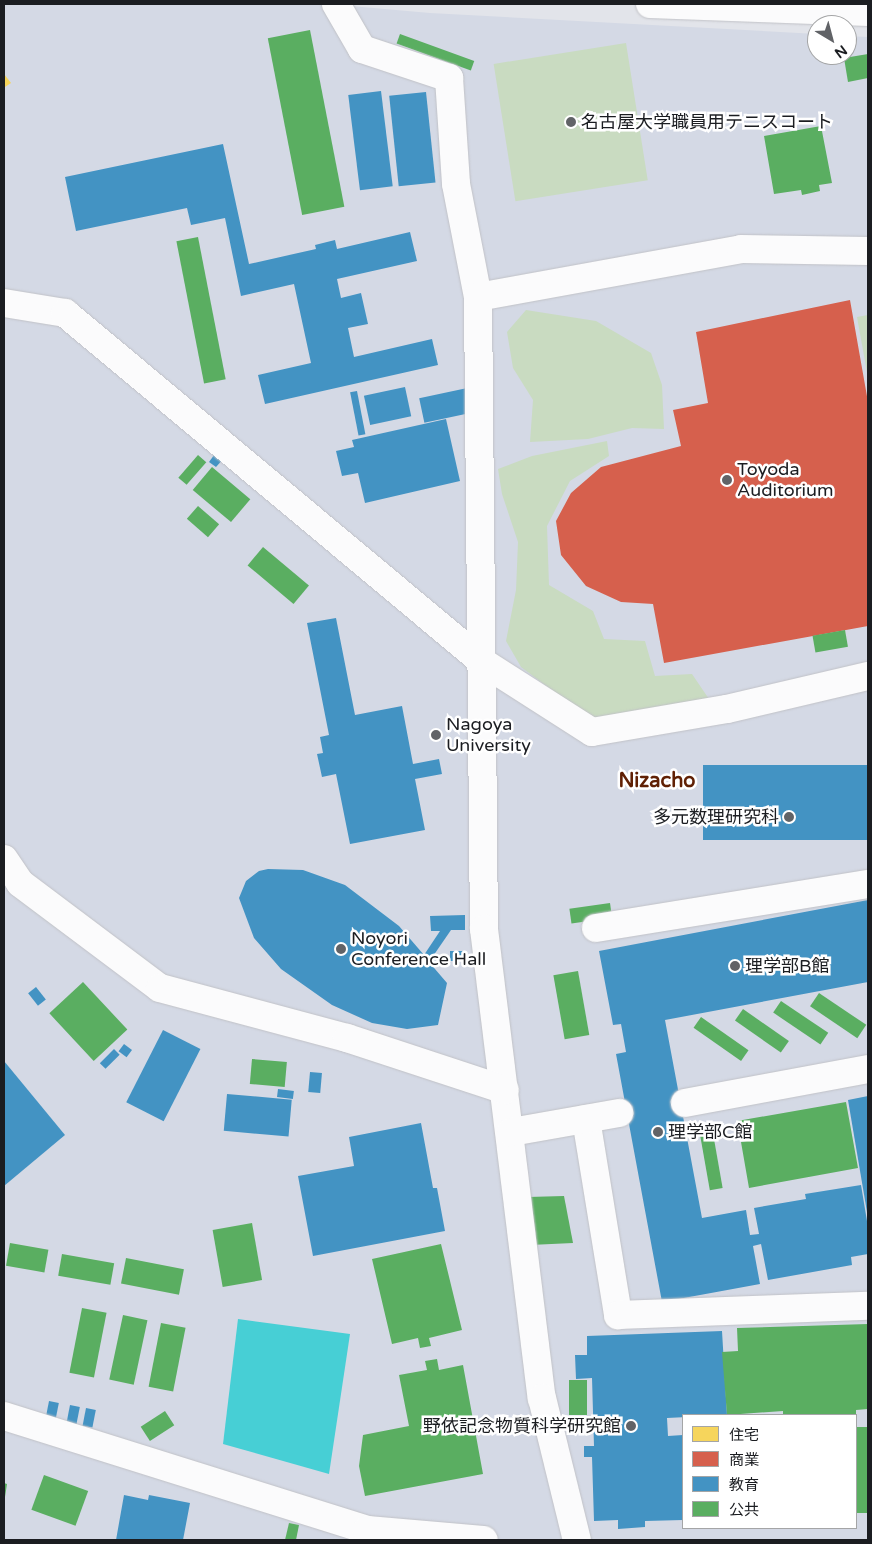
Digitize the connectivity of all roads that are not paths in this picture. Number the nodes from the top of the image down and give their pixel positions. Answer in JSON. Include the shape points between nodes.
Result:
{"nodes":[{"id":1,"x":336,"y":4,"type":"edge"},
{"id":2,"x":650,"y":4,"type":"edge"},
{"id":3,"x":767,"y":7,"type":"edge"},
{"id":4,"x":868,"y":12,"type":"edge"},
{"id":5,"x":868,"y":251,"type":"edge"},
{"id":6,"x":478,"y":297,"type":"junction"},
{"id":7,"x":4,"y":303,"type":"edge"},
{"id":8,"x":484,"y":663,"type":"junction"},
{"id":9,"x":868,"y":676,"type":"edge"},
{"id":10,"x":4,"y":859,"type":"edge"},
{"id":11,"x":868,"y":884,"type":"edge"},
{"id":12,"x":596,"y":928,"type":"dead end"},
{"id":13,"x":868,"y":1069,"type":"edge"},
{"id":14,"x":505,"y":1090,"type":"junction"},
{"id":15,"x":685,"y":1103,"type":"dead end"},
{"id":16,"x":620,"y":1113,"type":"dead end"},
{"id":17,"x":586,"y":1119,"type":"junction"},
{"id":18,"x":511,"y":1132,"type":"junction"},
{"id":19,"x":868,"y":1306,"type":"edge"},
{"id":20,"x":4,"y":1416,"type":"edge"},
{"id":21,"x":484,"y":1540,"type":"edge"},
{"id":22,"x":577,"y":1540,"type":"edge"}],
"edges":[{"from":1,"to":6,"type":"street","via":[[362,50],[449,78],[456,184]]},
{"from":2,"to":3,"type":"street"},
{"from":3,"to":4,"type":"street"},
{"from":5,"to":6,"type":"street","via":[[741,249]]},
{"from":6,"to":8,"type":"street"},
{"from":7,"to":8,"type":"street","via":[[64,313]]},
{"from":8,"to":9,"type":"street","via":[[592,732],[727,709]]},
{"from":8,"to":14,"type":"street","via":[[484,929]]},
{"from":10,"to":14,"type":"street","via":[[20,883],[160,988],[347,1038]]},
{"from":11,"to":12,"type":"street"},
{"from":13,"to":15,"type":"street"},
{"from":14,"to":18,"type":"street"},
{"from":16,"to":17,"type":"street"},
{"from":17,"to":18,"type":"street"},
{"from":17,"to":19,"type":"street","via":[[618,1315]]},
{"from":18,"to":22,"type":"street","via":[[542,1398]]},
{"from":20,"to":21,"type":"street","via":[[367,1530]]}]}
